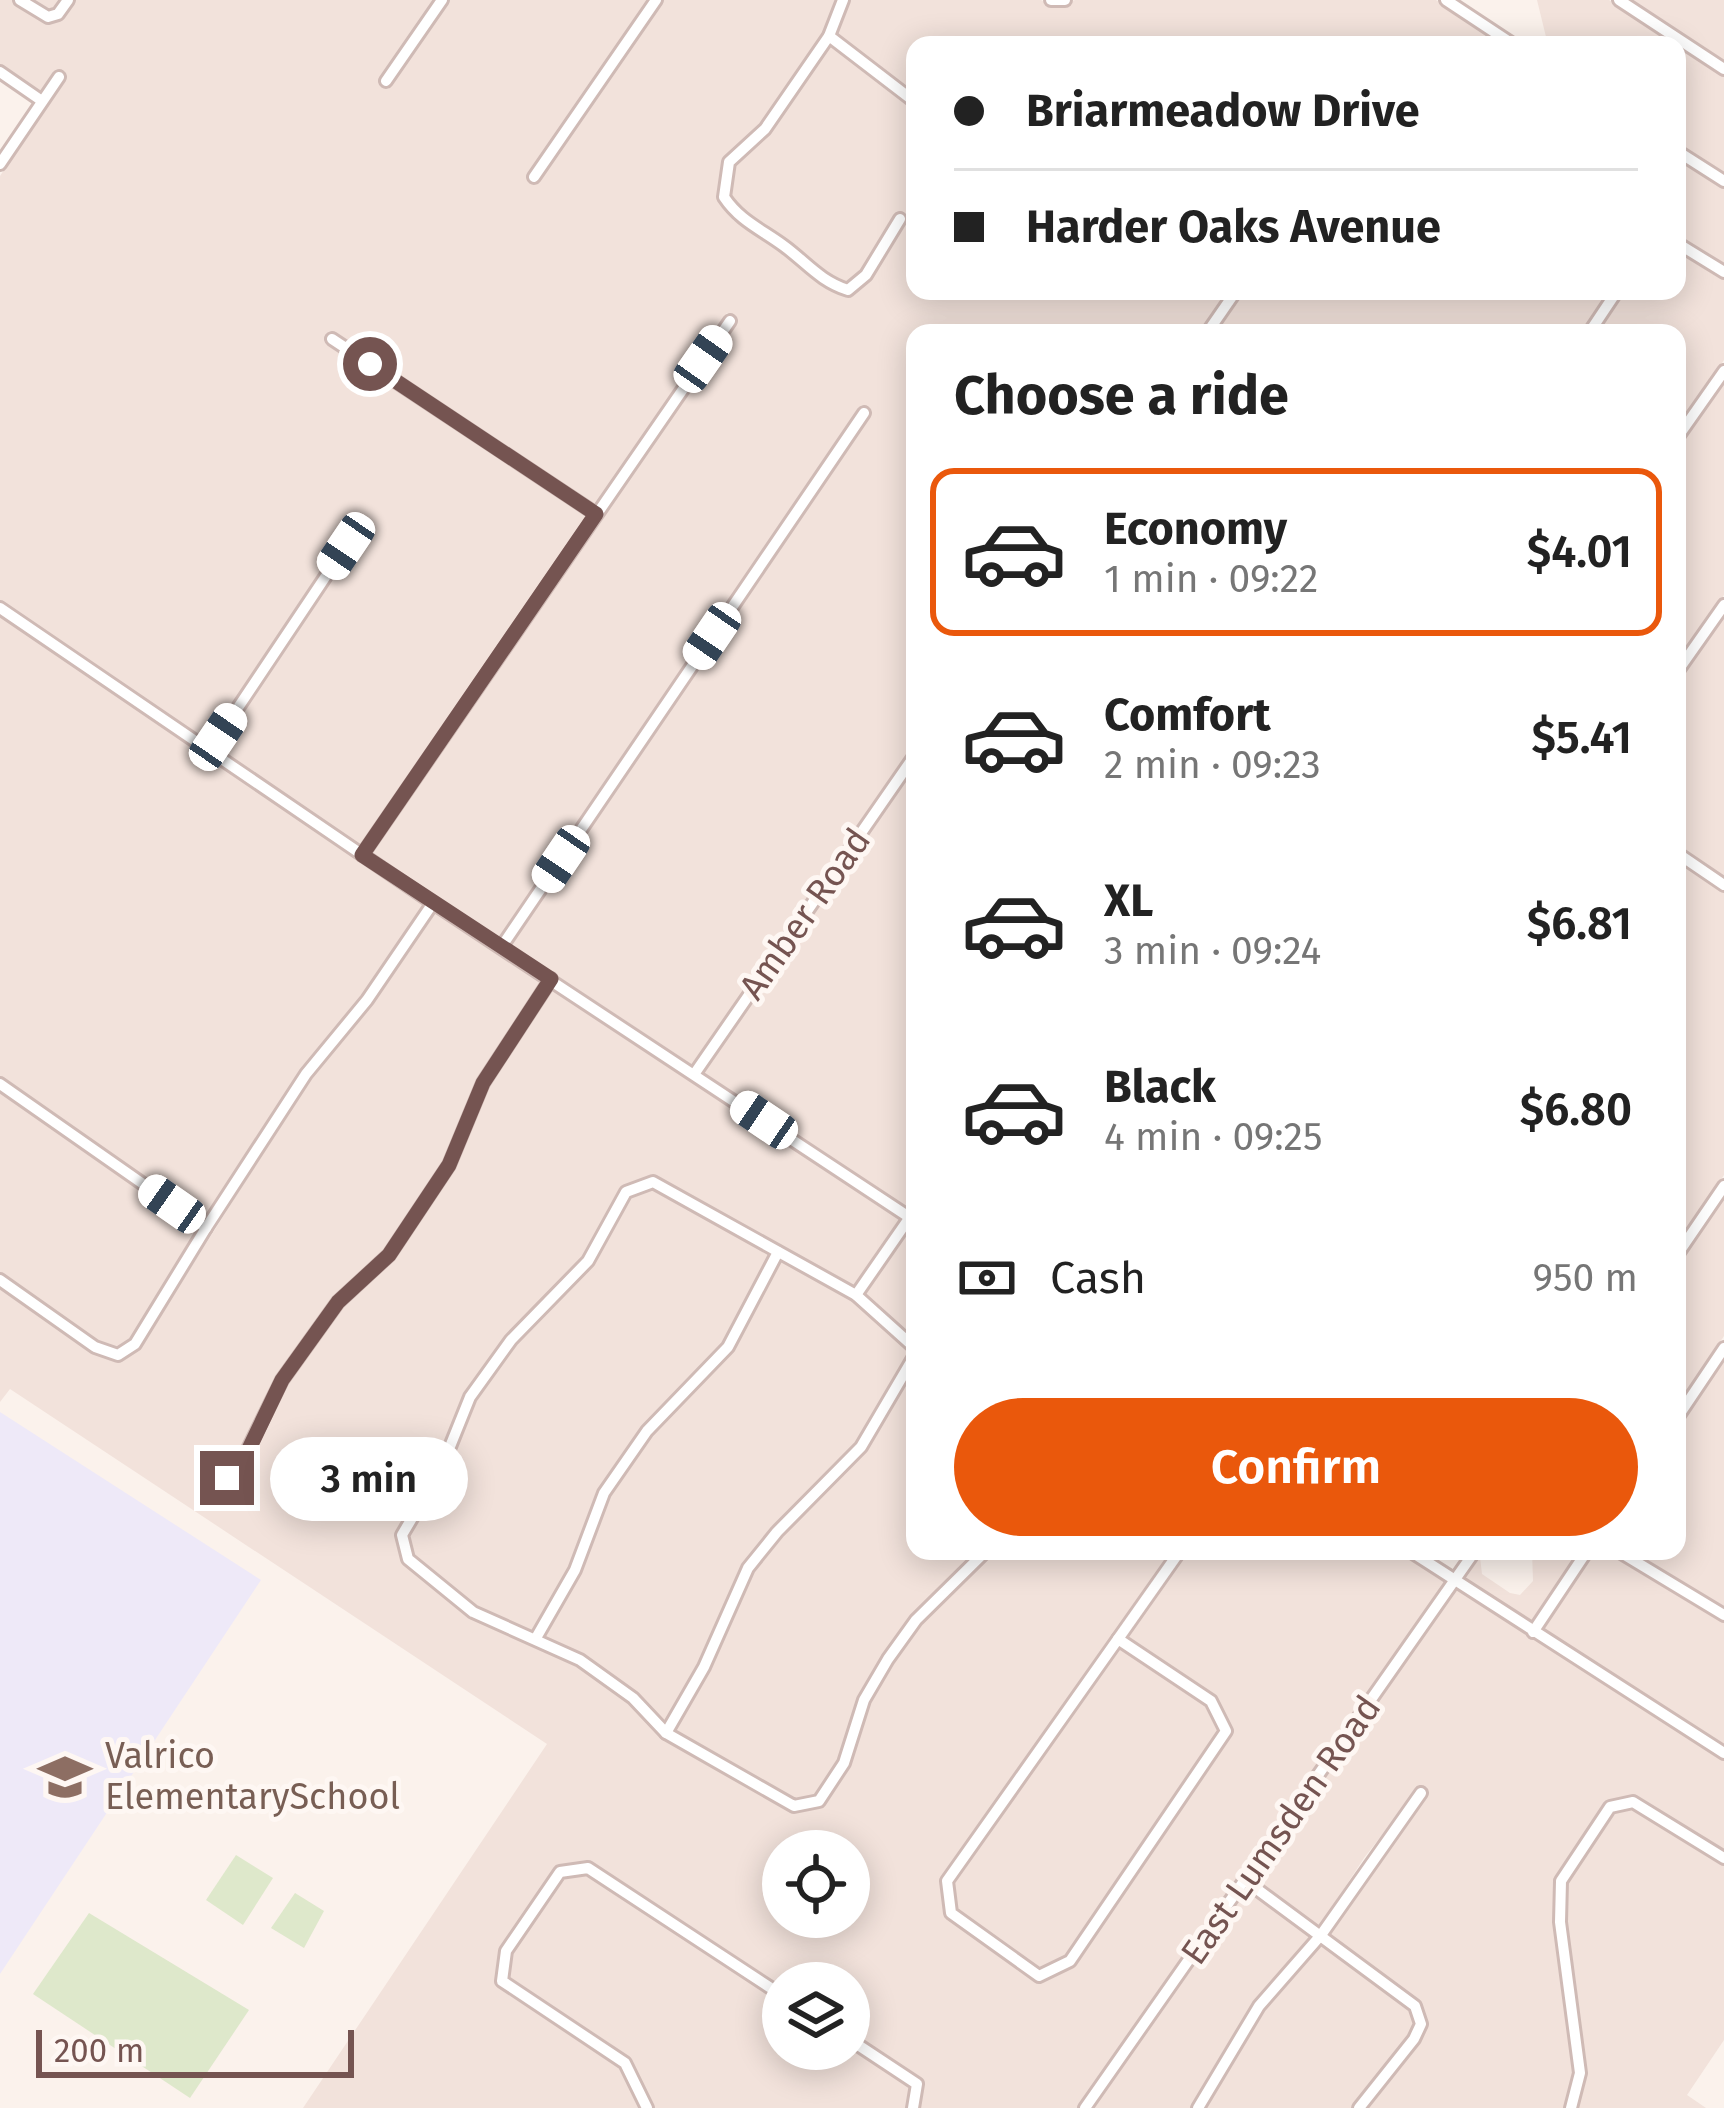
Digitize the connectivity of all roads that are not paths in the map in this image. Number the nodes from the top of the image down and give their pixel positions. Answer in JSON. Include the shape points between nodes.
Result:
{"nodes":[{"id":1,"x":20,"y":0,"type":"edge"},
{"id":2,"x":68,"y":0,"type":"edge"},
{"id":3,"x":442,"y":0,"type":"edge"},
{"id":4,"x":656,"y":0,"type":"edge"},
{"id":5,"x":843,"y":0,"type":"edge"},
{"id":6,"x":1051,"y":0,"type":"edge"},
{"id":7,"x":1065,"y":0,"type":"edge"},
{"id":8,"x":1446,"y":0,"type":"edge"},
{"id":9,"x":1619,"y":0,"type":"edge"},
{"id":10,"x":1500,"y":36,"type":"edge"},
{"id":11,"x":1674,"y":36,"type":"edge"},
{"id":12,"x":829,"y":37,"type":"junction"},
{"id":13,"x":1686,"y":44,"type":"edge"},
{"id":14,"x":1724,"y":69,"type":"edge"},
{"id":15,"x":0,"y":72,"type":"edge"},
{"id":16,"x":58,"y":77,"type":"dead end"},
{"id":17,"x":386,"y":81,"type":"dead end"},
{"id":18,"x":906,"y":95,"type":"edge"},
{"id":19,"x":43,"y":101,"type":"junction"},
{"id":20,"x":1686,"y":157,"type":"edge"},
{"id":21,"x":0,"y":164,"type":"edge"},
{"id":22,"x":534,"y":178,"type":"dead end"},
{"id":23,"x":1724,"y":181,"type":"edge"},
{"id":24,"x":900,"y":219,"type":"dead end"},
{"id":25,"x":1686,"y":249,"type":"edge"},
{"id":26,"x":1724,"y":272,"type":"edge"},
{"id":27,"x":730,"y":321,"type":"dead end"},
{"id":28,"x":332,"y":339,"type":"dead end"},
{"id":29,"x":1724,"y":371,"type":"edge"},
{"id":30,"x":864,"y":413,"type":"dead end"},
{"id":31,"x":1686,"y":425,"type":"edge"},
{"id":32,"x":596,"y":514,"type":"junction"},
{"id":33,"x":346,"y":546,"type":"dead end"},
{"id":34,"x":1724,"y":605,"type":"edge"},
{"id":35,"x":0,"y":608,"type":"edge"},
{"id":36,"x":1686,"y":659,"type":"edge"},
{"id":37,"x":209,"y":752,"type":"junction"},
{"id":38,"x":906,"y":767,"type":"edge"},
{"id":39,"x":362,"y":855,"type":"junction"},
{"id":40,"x":1686,"y":859,"type":"edge"},
{"id":41,"x":1724,"y":884,"type":"edge"},
{"id":42,"x":434,"y":903,"type":"junction"},
{"id":43,"x":502,"y":946,"type":"junction"},
{"id":44,"x":551,"y":979,"type":"junction"},
{"id":45,"x":695,"y":1073,"type":"junction"},
{"id":46,"x":0,"y":1084,"type":"edge"},
{"id":47,"x":1724,"y":1186,"type":"edge"},
{"id":48,"x":906,"y":1215,"type":"edge"},
{"id":49,"x":906,"y":1227,"type":"edge"},
{"id":50,"x":206,"y":1228,"type":"junction"},
{"id":51,"x":1686,"y":1243,"type":"edge"},
{"id":52,"x":778,"y":1252,"type":"junction"},
{"id":53,"x":0,"y":1280,"type":"edge"},
{"id":54,"x":856,"y":1295,"type":"junction"},
{"id":55,"x":906,"y":1343,"type":"edge"},
{"id":56,"x":1724,"y":1348,"type":"edge"},
{"id":57,"x":906,"y":1368,"type":"edge"},
{"id":58,"x":1686,"y":1405,"type":"edge"},
{"id":59,"x":208,"y":1503,"type":"dead end"},
{"id":60,"x":977,"y":1560,"type":"edge"},
{"id":61,"x":1174,"y":1560,"type":"edge"},
{"id":62,"x":1424,"y":1560,"type":"edge"},
{"id":63,"x":1469,"y":1560,"type":"edge"},
{"id":64,"x":1581,"y":1560,"type":"edge"},
{"id":65,"x":1633,"y":1560,"type":"edge"},
{"id":66,"x":1455,"y":1581,"type":"junction"},
{"id":67,"x":1724,"y":1615,"type":"edge"},
{"id":68,"x":1533,"y":1632,"type":"junction"},
{"id":69,"x":536,"y":1638,"type":"junction"},
{"id":70,"x":1118,"y":1639,"type":"junction"},
{"id":71,"x":666,"y":1733,"type":"junction"},
{"id":72,"x":1724,"y":1753,"type":"edge"},
{"id":73,"x":1421,"y":1793,"type":"dead end"},
{"id":74,"x":1724,"y":1858,"type":"edge"},
{"id":75,"x":1246,"y":1881,"type":"junction"},
{"id":76,"x":1321,"y":1935,"type":"junction"},
{"id":77,"x":762,"y":1982,"type":"edge"},
{"id":78,"x":870,"y":2053,"type":"edge"},
{"id":79,"x":647,"y":2108,"type":"edge"},
{"id":80,"x":913,"y":2108,"type":"edge"},
{"id":81,"x":1084,"y":2108,"type":"edge"},
{"id":82,"x":1198,"y":2108,"type":"edge"},
{"id":83,"x":1359,"y":2108,"type":"edge"},
{"id":84,"x":1571,"y":2108,"type":"edge"}],
"edges":[{"from":1,"to":2,"type":"street","via":[[48,17]]},
{"from":3,"to":17,"type":"street"},
{"from":4,"to":22,"type":"street"},
{"from":5,"to":12,"type":"street"},
{"from":6,"to":7,"type":"street"},
{"from":8,"to":10,"type":"street"},
{"from":9,"to":11,"type":"street"},
{"from":12,"to":18,"type":"street"},
{"from":12,"to":24,"type":"street","via":[[765,129],[729,162],[724,197],[736,216],[848,290]]},
{"from":13,"to":14,"type":"street"},
{"from":15,"to":19,"type":"street"},
{"from":16,"to":19,"type":"street"},
{"from":19,"to":21,"type":"street"},
{"from":20,"to":23,"type":"street"},
{"from":25,"to":26,"type":"street"},
{"from":27,"to":32,"type":"street"},
{"from":28,"to":32,"type":"street"},
{"from":29,"to":31,"type":"street"},
{"from":30,"to":43,"type":"street"},
{"from":32,"to":39,"type":"street"},
{"from":33,"to":37,"type":"street"},
{"from":34,"to":36,"type":"street"},
{"from":35,"to":37,"type":"street"},
{"from":37,"to":39,"type":"street"},
{"from":38,"to":45,"type":"street","name":"Amber Road"},
{"from":39,"to":42,"type":"street"},
{"from":40,"to":41,"type":"street"},
{"from":42,"to":43,"type":"street"},
{"from":42,"to":50,"type":"street","via":[[306,1074]]},
{"from":43,"to":44,"type":"street"},
{"from":44,"to":45,"type":"street"},
{"from":44,"to":59,"type":"street","via":[[483,1083],[449,1165],[389,1255],[338,1302],[282,1380],[248,1451]]},
{"from":45,"to":48,"type":"street"},
{"from":46,"to":50,"type":"street"},
{"from":47,"to":51,"type":"street"},
{"from":49,"to":54,"type":"street"},
{"from":50,"to":53,"type":"street","via":[[135,1345],[118,1355]]},
{"from":52,"to":54,"type":"street"},
{"from":52,"to":69,"type":"street","via":[[728,1347],[646,1432],[604,1493],[575,1570]]},
{"from":52,"to":69,"type":"street","via":[[653,1182],[626,1192],[588,1261],[511,1340],[470,1397],[441,1469],[401,1535],[408,1559],[473,1612]]},
{"from":54,"to":55,"type":"street"},
{"from":56,"to":58,"type":"street"},
{"from":57,"to":71,"type":"street","via":[[861,1447],[748,1568]]},
{"from":60,"to":71,"type":"street","via":[[888,1659],[819,1801],[794,1806]]},
{"from":61,"to":70,"type":"street"},
{"from":62,"to":66,"type":"street"},
{"from":63,"to":66,"type":"street","name":"East Lumsden Road"},
{"from":64,"to":68,"type":"street"},
{"from":65,"to":67,"type":"street"},
{"from":66,"to":68,"type":"street"},
{"from":66,"to":75,"type":"street","name":"East Lumsden Road"},
{"from":68,"to":72,"type":"street"},
{"from":69,"to":71,"type":"street","via":[[633,1698]]},
{"from":70,"to":70,"type":"street","via":[[947,1881],[951,1913],[1039,1976],[1070,1961],[1226,1731],[1211,1701]]},
{"from":73,"to":76,"type":"street"},
{"from":74,"to":84,"type":"street","via":[[1633,1802],[1610,1807],[1561,1881],[1580,2073]]},
{"from":75,"to":76,"type":"street"},
{"from":75,"to":81,"type":"street","name":"East Lumsden Road"},
{"from":76,"to":82,"type":"street","via":[[1259,2006]]},
{"from":76,"to":83,"type":"street","via":[[1415,2006],[1421,2024]]},
{"from":77,"to":79,"type":"street","via":[[588,1868],[560,1872],[506,1951],[502,1981],[625,2063]]},
{"from":78,"to":80,"type":"street","via":[[917,2084]]}]}
